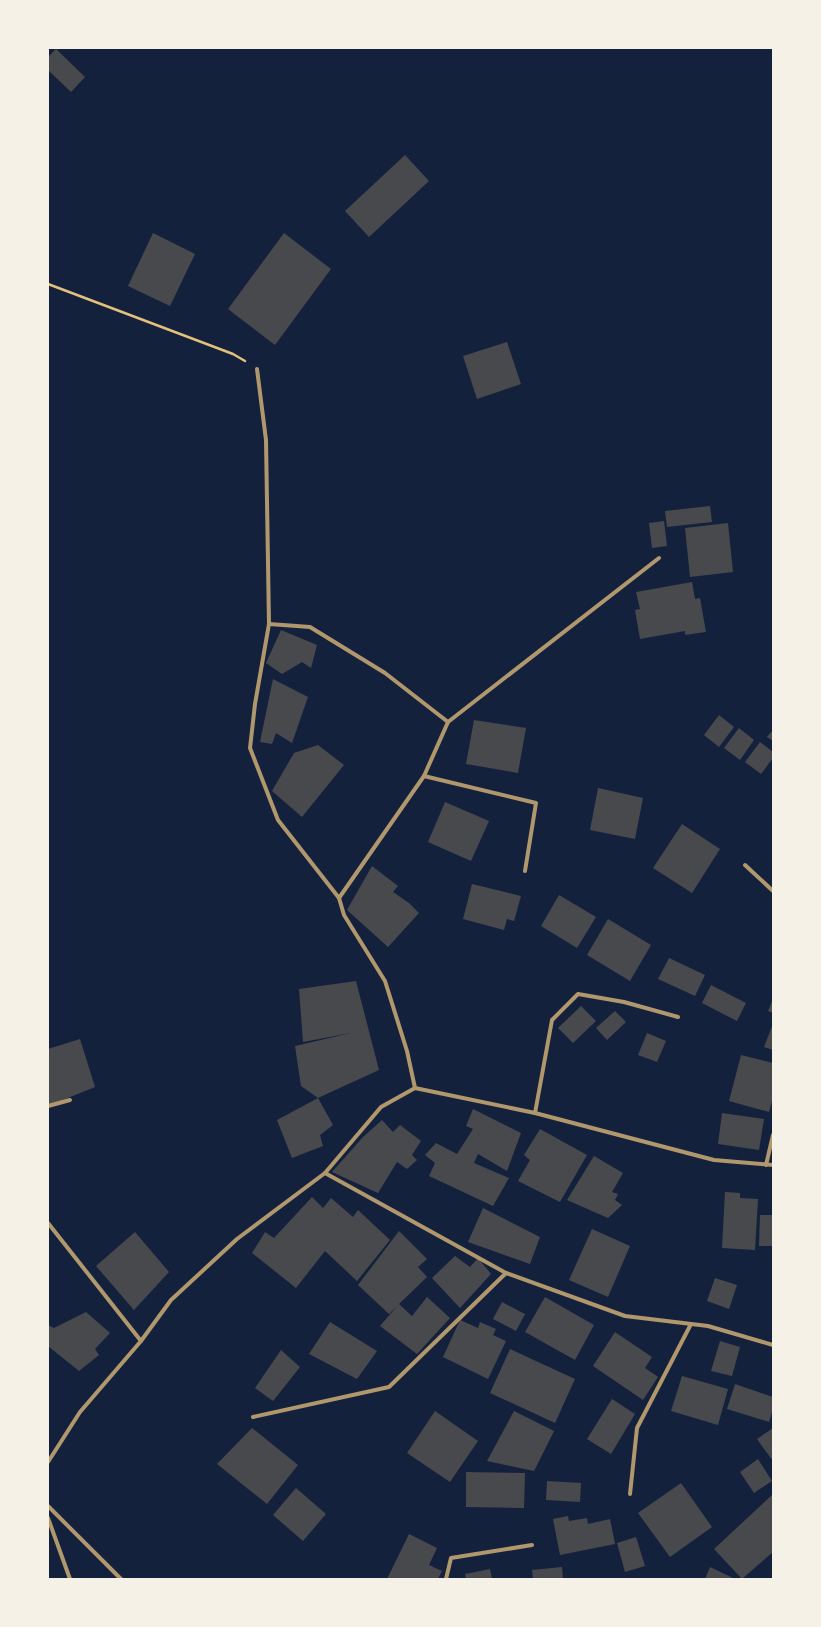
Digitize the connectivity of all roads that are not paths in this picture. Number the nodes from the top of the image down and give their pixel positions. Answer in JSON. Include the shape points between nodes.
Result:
{"nodes":[{"id":1,"x":257,"y":369,"type":"road end"},
{"id":2,"x":659,"y":558,"type":"dead end"},
{"id":3,"x":269,"y":624,"type":"junction"},
{"id":4,"x":448,"y":722,"type":"junction"},
{"id":5,"x":424,"y":776,"type":"junction"},
{"id":6,"x":745,"y":865,"type":"dead end"},
{"id":7,"x":525,"y":871,"type":"dead end"},
{"id":8,"x":773,"y":891,"type":"edge"},
{"id":9,"x":339,"y":898,"type":"junction"},
{"id":10,"x":678,"y":1017,"type":"dead end"},
{"id":11,"x":415,"y":1088,"type":"junction"},
{"id":12,"x":70,"y":1100,"type":"dead end"},
{"id":13,"x":48,"y":1106,"type":"edge"},
{"id":14,"x":535,"y":1114,"type":"junction"},
{"id":15,"x":773,"y":1134,"type":"edge"},
{"id":16,"x":766,"y":1165,"type":"junction"},
{"id":17,"x":773,"y":1165,"type":"edge"},
{"id":18,"x":325,"y":1173,"type":"junction"},
{"id":19,"x":48,"y":1223,"type":"edge"},
{"id":20,"x":506,"y":1273,"type":"junction"},
{"id":21,"x":691,"y":1324,"type":"junction"},
{"id":22,"x":141,"y":1340,"type":"junction"},
{"id":23,"x":773,"y":1345,"type":"edge"},
{"id":24,"x":253,"y":1417,"type":"dead end"},
{"id":25,"x":48,"y":1462,"type":"edge"},
{"id":26,"x":630,"y":1494,"type":"dead end"},
{"id":27,"x":48,"y":1506,"type":"edge"},
{"id":28,"x":48,"y":1518,"type":"edge"},
{"id":29,"x":532,"y":1545,"type":"dead end"},
{"id":30,"x":70,"y":1579,"type":"edge"},
{"id":31,"x":121,"y":1579,"type":"edge"},
{"id":32,"x":446,"y":1579,"type":"edge"}],
"edges":[{"from":1,"to":3,"type":"street","via":[[266,440]]},
{"from":2,"to":4,"type":"street"},
{"from":3,"to":4,"type":"street","via":[[310,627],[385,673]]},
{"from":3,"to":9,"type":"street","via":[[250,748],[278,820]]},
{"from":4,"to":5,"type":"street"},
{"from":5,"to":7,"type":"street","via":[[536,803]]},
{"from":5,"to":9,"type":"street"},
{"from":6,"to":8,"type":"street"},
{"from":9,"to":11,"type":"street","via":[[344,915],[385,981],[407,1052]]},
{"from":10,"to":14,"type":"street","via":[[624,1002],[578,994],[552,1020]]},
{"from":11,"to":14,"type":"street"},
{"from":11,"to":18,"type":"street","via":[[381,1107]]},
{"from":12,"to":13,"type":"street"},
{"from":14,"to":16,"type":"street","via":[[714,1160]]},
{"from":15,"to":16,"type":"street"},
{"from":16,"to":17,"type":"street"},
{"from":18,"to":20,"type":"street"},
{"from":18,"to":22,"type":"street","via":[[237,1239],[171,1300]]},
{"from":19,"to":22,"type":"street"},
{"from":20,"to":21,"type":"street","via":[[625,1316]]},
{"from":20,"to":24,"type":"street","via":[[389,1387]]},
{"from":21,"to":23,"type":"street","via":[[708,1326]]},
{"from":21,"to":26,"type":"street","via":[[637,1428]]},
{"from":22,"to":25,"type":"street","via":[[80,1412]]},
{"from":27,"to":31,"type":"street"},
{"from":28,"to":30,"type":"street"},
{"from":29,"to":32,"type":"street","via":[[451,1558]]}]}
